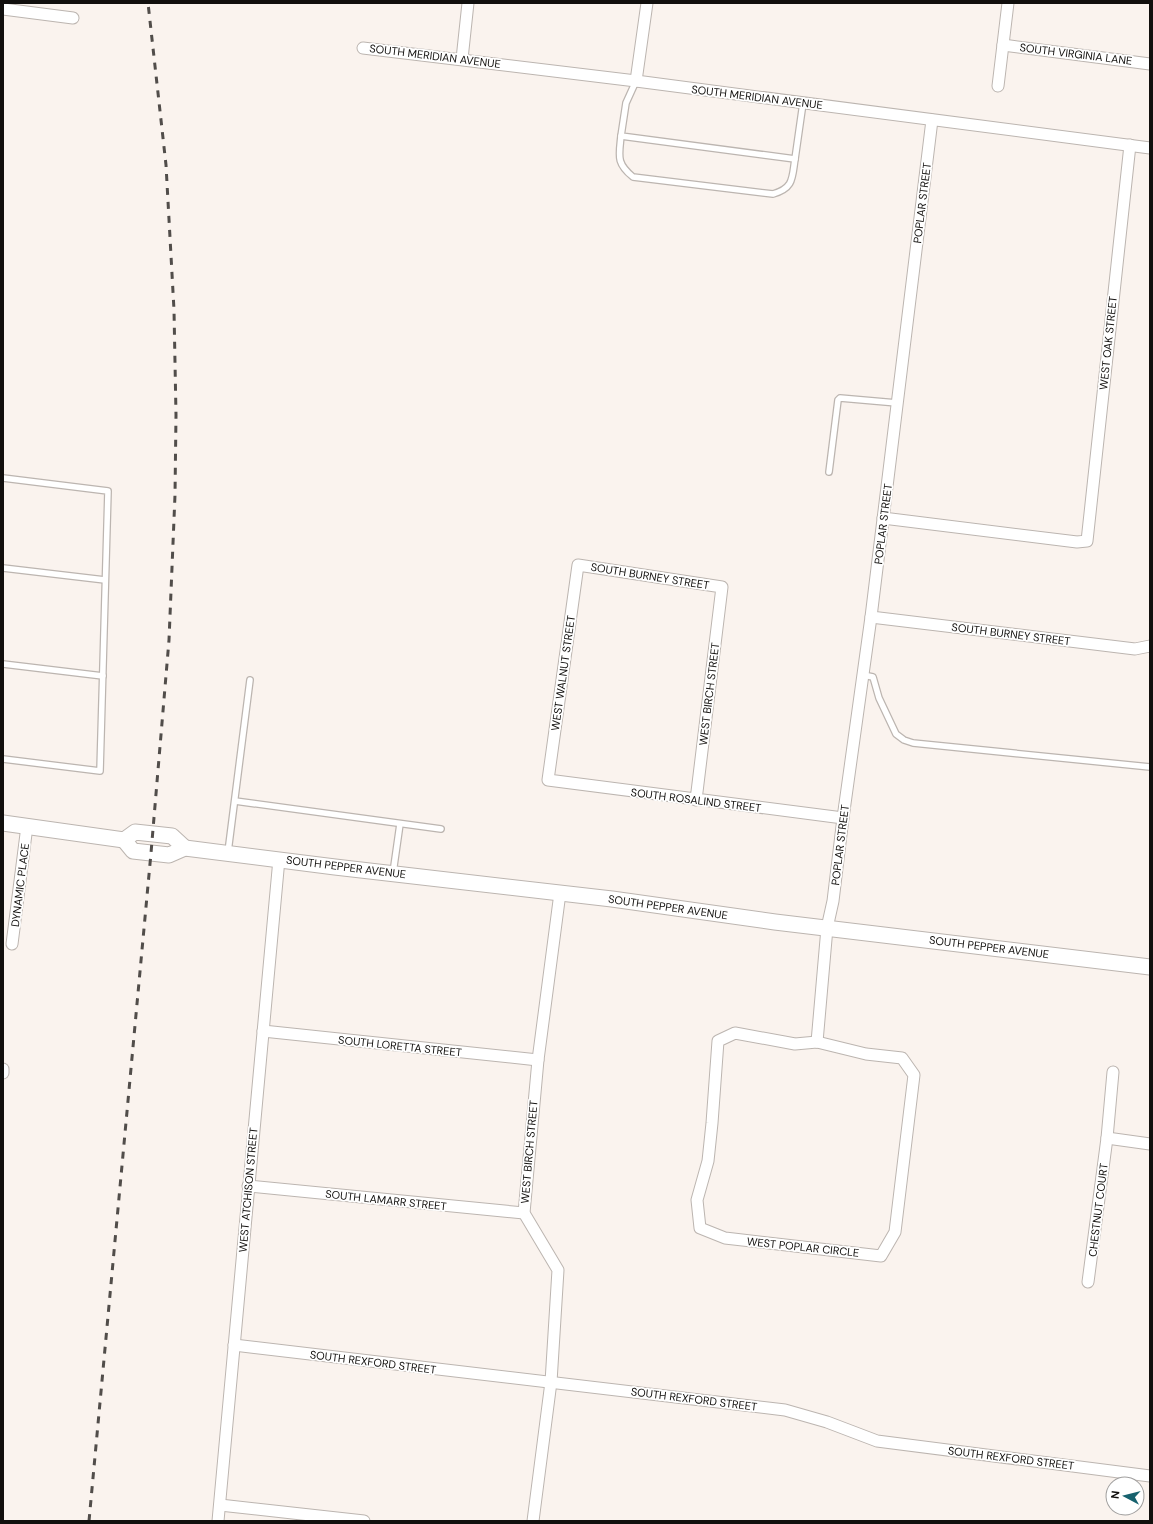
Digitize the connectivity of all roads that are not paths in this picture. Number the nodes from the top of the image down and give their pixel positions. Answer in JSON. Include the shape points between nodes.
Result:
{"nodes":[{"id":1,"x":468,"y":3,"type":"edge"},
{"id":2,"x":647,"y":3,"type":"edge"},
{"id":3,"x":1008,"y":3,"type":"edge"},
{"id":4,"x":3,"y":9,"type":"edge"},
{"id":5,"x":73,"y":18,"type":"dead end"},
{"id":6,"x":1003,"y":45,"type":"junction"},
{"id":7,"x":364,"y":48,"type":"dead end"},
{"id":8,"x":462,"y":59,"type":"junction"},
{"id":9,"x":1150,"y":64,"type":"edge"},
{"id":10,"x":636,"y":81,"type":"junction"},
{"id":11,"x":998,"y":86,"type":"dead end"},
{"id":12,"x":803,"y":103,"type":"junction"},
{"id":13,"x":932,"y":120,"type":"junction"},
{"id":14,"x":621,"y":136,"type":"junction"},
{"id":15,"x":1130,"y":145,"type":"junction"},
{"id":16,"x":1150,"y":148,"type":"edge"},
{"id":17,"x":795,"y":159,"type":"junction"},
{"id":18,"x":897,"y":404,"type":"junction"},
{"id":19,"x":829,"y":472,"type":"dead end"},
{"id":20,"x":3,"y":478,"type":"edge"},
{"id":21,"x":883,"y":518,"type":"junction"},
{"id":22,"x":578,"y":565,"type":"joint"},
{"id":23,"x":3,"y":568,"type":"edge"},
{"id":24,"x":105,"y":580,"type":"junction"},
{"id":25,"x":722,"y":587,"type":"joint"},
{"id":26,"x":871,"y":617,"type":"junction"},
{"id":27,"x":1150,"y":646,"type":"edge"},
{"id":28,"x":3,"y":664,"type":"edge"},
{"id":29,"x":863,"y":674,"type":"junction"},
{"id":30,"x":103,"y":676,"type":"junction"},
{"id":31,"x":250,"y":680,"type":"dead end"},
{"id":32,"x":3,"y":759,"type":"edge"},
{"id":33,"x":1150,"y":767,"type":"edge"},
{"id":34,"x":548,"y":780,"type":"joint"},
{"id":35,"x":696,"y":800,"type":"junction"},
{"id":36,"x":235,"y":801,"type":"junction"},
{"id":37,"x":843,"y":818,"type":"junction"},
{"id":38,"x":3,"y":823,"type":"edge"},
{"id":39,"x":400,"y":824,"type":"junction"},
{"id":40,"x":27,"y":826,"type":"junction"},
{"id":41,"x":441,"y":829,"type":"dead end"},
{"id":42,"x":228,"y":853,"type":"junction"},
{"id":43,"x":279,"y":859,"type":"junction"},
{"id":44,"x":393,"y":873,"type":"junction"},
{"id":45,"x":560,"y":893,"type":"junction"},
{"id":46,"x":827,"y":928,"type":"junction"},
{"id":47,"x":12,"y":944,"type":"dead end"},
{"id":48,"x":1150,"y":967,"type":"edge"},
{"id":49,"x":263,"y":1031,"type":"junction"},
{"id":50,"x":817,"y":1042,"type":"junction"},
{"id":51,"x":538,"y":1060,"type":"junction"},
{"id":52,"x":3,"y":1069,"type":"edge"},
{"id":53,"x":1113,"y":1072,"type":"dead end"},
{"id":54,"x":3,"y":1073,"type":"edge"},
{"id":55,"x":1107,"y":1138,"type":"junction"},
{"id":56,"x":1150,"y":1144,"type":"edge"},
{"id":57,"x":248,"y":1186,"type":"junction"},
{"id":58,"x":524,"y":1213,"type":"junction"},
{"id":59,"x":1088,"y":1282,"type":"dead end"},
{"id":60,"x":234,"y":1346,"type":"junction"},
{"id":61,"x":551,"y":1382,"type":"junction"},
{"id":62,"x":1150,"y":1476,"type":"edge"},
{"id":63,"x":220,"y":1505,"type":"junction"},
{"id":64,"x":218,"y":1521,"type":"edge"},
{"id":65,"x":364,"y":1521,"type":"edge"},
{"id":66,"x":533,"y":1521,"type":"edge"}],
"edges":[{"from":1,"to":8,"type":"street"},
{"from":2,"to":10,"type":"street"},
{"from":3,"to":6,"type":"street"},
{"from":4,"to":5,"type":"street"},
{"from":6,"to":9,"type":"street","name":"SOUTH VIRGINIA LANE"},
{"from":6,"to":11,"type":"street"},
{"from":7,"to":8,"type":"street","name":"SOUTH MERIDIAN AVENUE"},
{"from":8,"to":10,"type":"street","name":"SOUTH MERIDIAN AVENUE"},
{"from":10,"to":12,"type":"street","name":"SOUTH MERIDIAN AVENUE"},
{"from":10,"to":14,"type":"lane","via":[[626,103]]},
{"from":12,"to":13,"type":"street","name":"SOUTH MERIDIAN AVENUE"},
{"from":12,"to":17,"type":"lane"},
{"from":13,"to":15,"type":"street","name":"SOUTH MERIDIAN AVENUE"},
{"from":13,"to":18,"type":"street","name":"POPLAR STREET"},
{"from":14,"to":17,"type":"lane"},
{"from":14,"to":17,"type":"lane","via":[[619,157],[623,169],[633,177],[773,194],[782,191],[792,181]]},
{"from":15,"to":16,"type":"street","name":"SOUTH MERIDIAN AVENUE"},
{"from":15,"to":21,"type":"street","name":"WEST OAK STREET","via":[[1087,541],[1078,542]]},
{"from":18,"to":19,"type":"lane","via":[[840,398],[838,400]]},
{"from":18,"to":21,"type":"street","name":"POPLAR STREET"},
{"from":20,"to":24,"type":"lane","via":[[108,491]]},
{"from":21,"to":26,"type":"street","name":"POPLAR STREET"},
{"from":22,"to":25,"type":"street","name":"SOUTH BURNEY STREET"},
{"from":22,"to":34,"type":"street","name":"WEST WALNUT STREET"},
{"from":23,"to":24,"type":"lane"},
{"from":24,"to":30,"type":"lane"},
{"from":25,"to":35,"type":"street","name":"WEST BIRCH STREET"},
{"from":26,"to":27,"type":"street","name":"SOUTH BURNEY STREET","via":[[1135,649]]},
{"from":26,"to":29,"type":"street","name":"POPLAR STREET"},
{"from":28,"to":30,"type":"lane"},
{"from":29,"to":33,"type":"lane","via":[[873,677],[879,698],[896,734],[904,740]]},
{"from":29,"to":37,"type":"street","name":"POPLAR STREET"},
{"from":30,"to":32,"type":"lane","via":[[100,771]]},
{"from":31,"to":36,"type":"lane"},
{"from":34,"to":35,"type":"street","name":"SOUTH ROSALIND STREET"},
{"from":35,"to":37,"type":"street","name":"SOUTH ROSALIND STREET"},
{"from":36,"to":39,"type":"lane"},
{"from":36,"to":42,"type":"lane"},
{"from":37,"to":46,"type":"street","name":"POPLAR STREET","via":[[833,901]]},
{"from":38,"to":40,"type":"main road","name":"SOUTH PEPPER AVENUE"},
{"from":39,"to":41,"type":"lane"},
{"from":39,"to":44,"type":"lane"},
{"from":40,"to":42,"type":"main road","name":"SOUTH PEPPER AVENUE","via":[[124,840],[135,832],[172,836],[185,848]]},
{"from":40,"to":47,"type":"street","name":"DYNAMIC PLACE"},
{"from":42,"to":43,"type":"main road","name":"SOUTH PEPPER AVENUE"},
{"from":43,"to":44,"type":"main road","name":"SOUTH PEPPER AVENUE"},
{"from":43,"to":49,"type":"street","name":"WEST ATCHISON STREET"},
{"from":44,"to":45,"type":"main road","name":"SOUTH PEPPER AVENUE"},
{"from":45,"to":46,"type":"main road","name":"SOUTH PEPPER AVENUE"},
{"from":45,"to":51,"type":"street","name":"WEST BIRCH STREET"},
{"from":46,"to":48,"type":"main road","name":"SOUTH PEPPER AVENUE"},
{"from":46,"to":50,"type":"street","name":"POPLAR STREET"},
{"from":49,"to":51,"type":"street","name":"SOUTH LORETTA STREET"},
{"from":49,"to":57,"type":"street","name":"WEST ATCHISON STREET"},
{"from":50,"to":50,"type":"street","name":"WEST POPLAR CIRCLE","via":[[866,1054],[902,1058],[914,1075],[896,1232],[881,1256],[725,1238],[700,1228],[697,1200],[708,1161],[718,1041],[735,1033],[795,1044]]},
{"from":51,"to":58,"type":"street","name":"WEST BIRCH STREET"},
{"from":52,"to":54,"type":"street"},
{"from":53,"to":55,"type":"street","name":"CHESTNUT COURT"},
{"from":55,"to":56,"type":"street"},
{"from":55,"to":59,"type":"street","name":"CHESTNUT COURT"},
{"from":57,"to":58,"type":"street","name":"SOUTH LAMARR STREET"},
{"from":57,"to":60,"type":"street","name":"WEST ATCHISON STREET"},
{"from":58,"to":61,"type":"street","name":"WEST BIRCH STREET","via":[[558,1270]]},
{"from":60,"to":61,"type":"street","name":"SOUTH REXFORD STREET"},
{"from":60,"to":63,"type":"street","name":"WEST ATCHISON STREET"},
{"from":61,"to":62,"type":"street","name":"SOUTH REXFORD STREET","via":[[786,1410],[877,1441]]},
{"from":61,"to":66,"type":"street","name":"WEST BIRCH STREET"},
{"from":63,"to":64,"type":"street","name":"WEST ATCHISON STREET"},
{"from":63,"to":65,"type":"street"}]}
